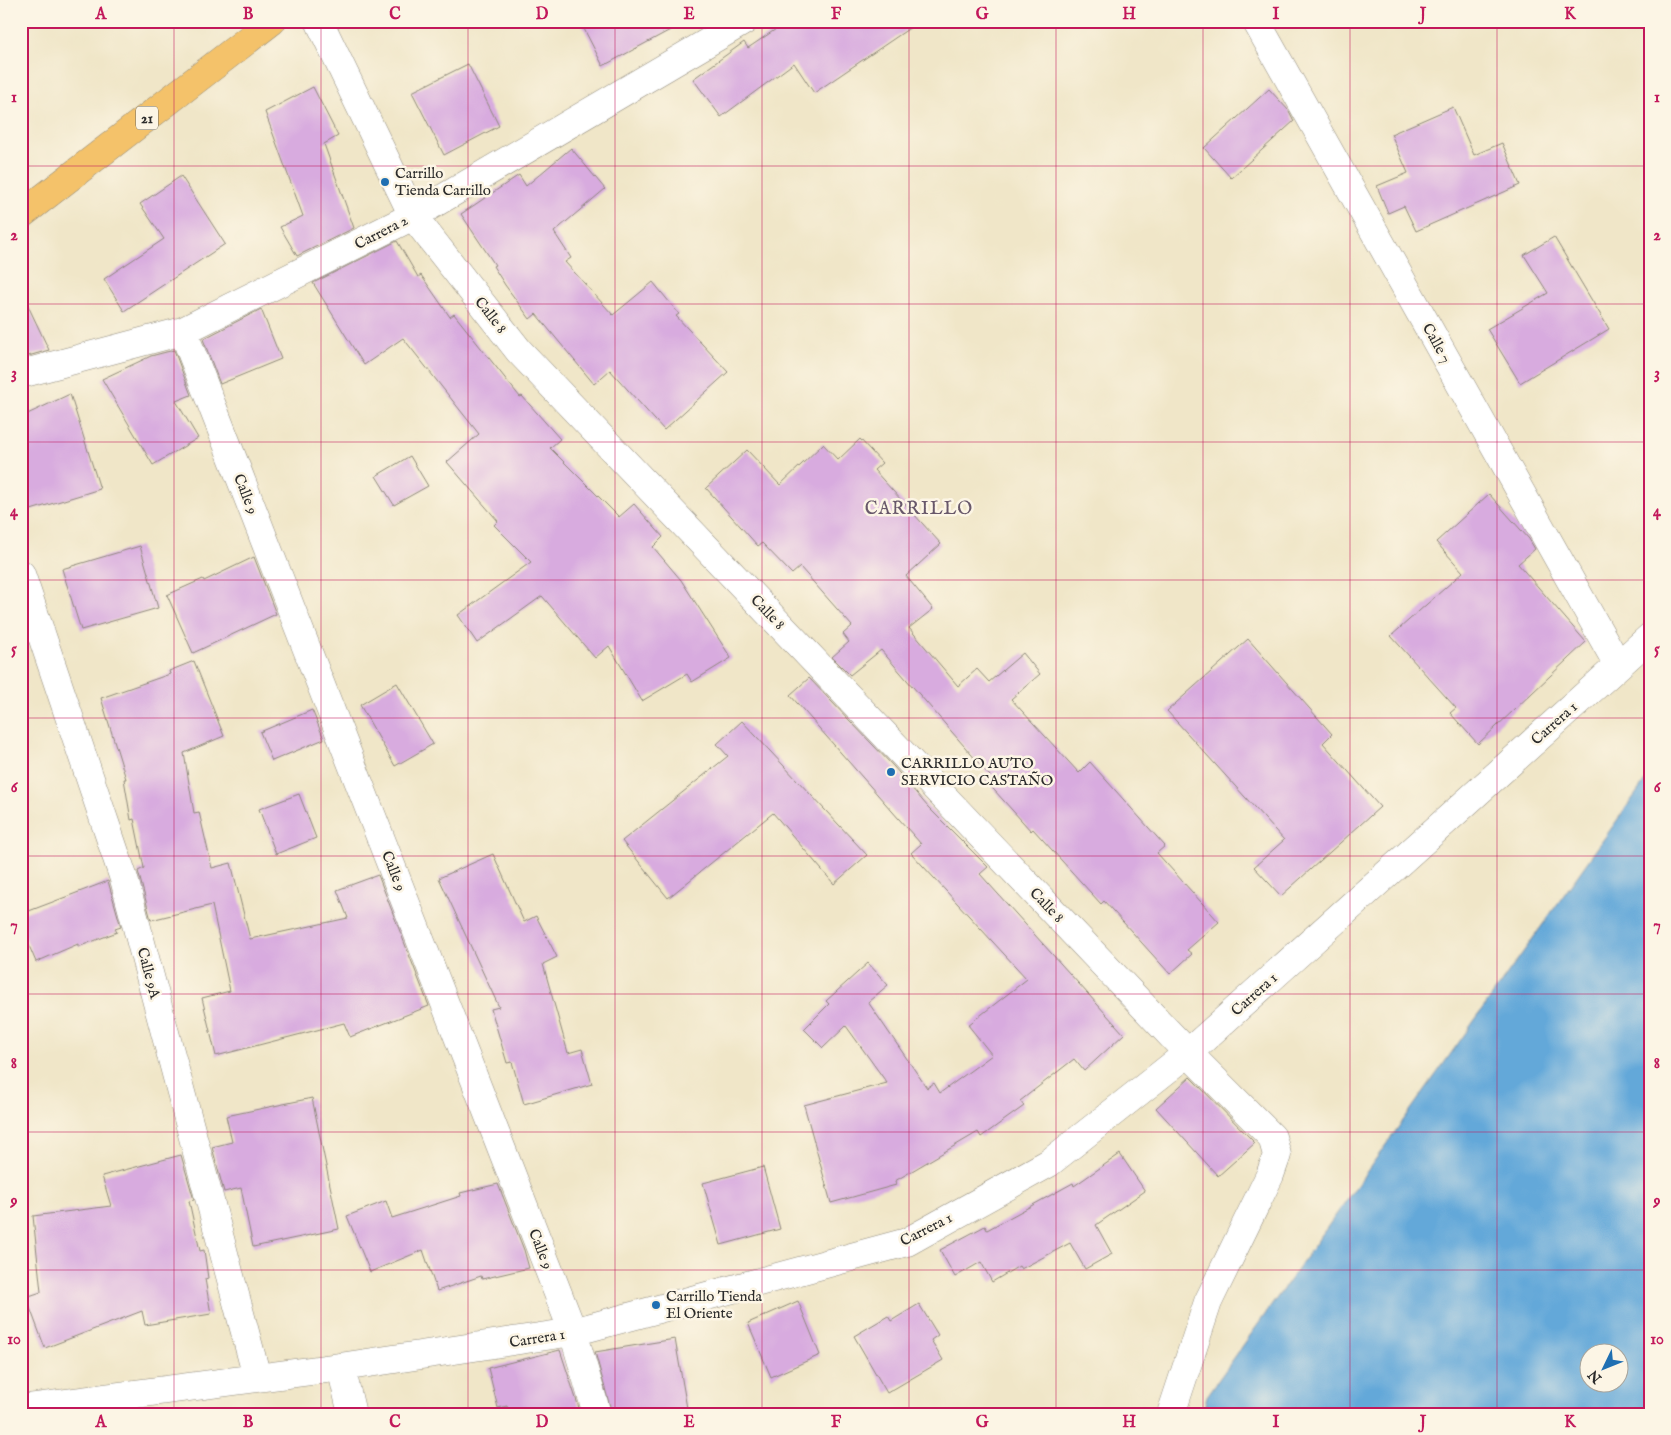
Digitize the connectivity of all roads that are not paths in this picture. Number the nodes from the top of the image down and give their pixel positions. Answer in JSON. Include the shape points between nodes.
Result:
{"nodes":[{"id":1,"x":272,"y":21,"type":"edge"},
{"id":2,"x":319,"y":21,"type":"edge"},
{"id":3,"x":744,"y":21,"type":"edge"},
{"id":4,"x":1256,"y":21,"type":"edge"},
{"id":5,"x":21,"y":215,"type":"edge"},
{"id":6,"x":413,"y":216,"type":"junction"},
{"id":7,"x":183,"y":332,"type":"junction"},
{"id":8,"x":21,"y":374,"type":"edge"},
{"id":9,"x":21,"y":574,"type":"edge"},
{"id":10,"x":1650,"y":637,"type":"edge"},
{"id":11,"x":1618,"y":666,"type":"junction"},
{"id":12,"x":1188,"y":1053,"type":"junction"},
{"id":13,"x":573,"y":1332,"type":"junction"},
{"id":14,"x":341,"y":1367,"type":"junction"},
{"id":15,"x":258,"y":1377,"type":"junction"},
{"id":16,"x":21,"y":1409,"type":"edge"},
{"id":17,"x":352,"y":1414,"type":"edge"},
{"id":18,"x":597,"y":1414,"type":"edge"},
{"id":19,"x":1171,"y":1414,"type":"edge"}],
"edges":[{"from":1,"to":5,"type":"main road","number":"21"},
{"from":2,"to":6,"type":"street","name":"Calle 8"},
{"from":3,"to":6,"type":"street","name":"Carrera 2"},
{"from":4,"to":11,"type":"street","name":"Calle 7"},
{"from":6,"to":7,"type":"street","name":"Carrera 2"},
{"from":6,"to":12,"type":"street","name":"Calle 8","via":[[519,350]]},
{"from":7,"to":8,"type":"street","name":"Carrera 2"},
{"from":7,"to":13,"type":"street","name":"Calle 9"},
{"from":9,"to":15,"type":"street","name":"Calle 9A","via":[[124,879]]},
{"from":10,"to":11,"type":"street","name":"Carrera 1"},
{"from":11,"to":12,"type":"street","name":"Carrera 1"},
{"from":12,"to":13,"type":"street","name":"Carrera 1","via":[[1049,1163],[907,1242]]},
{"from":12,"to":19,"type":"street","name":"Calle 8","via":[[1272,1137],[1277,1156],[1208,1302]]},
{"from":13,"to":14,"type":"street","name":"Carrera 1"},
{"from":13,"to":18,"type":"street","name":"Calle 9"},
{"from":14,"to":15,"type":"street","name":"Carrera 1"},
{"from":14,"to":17,"type":"street"},
{"from":15,"to":16,"type":"street","name":"Carrera 1"}]}
